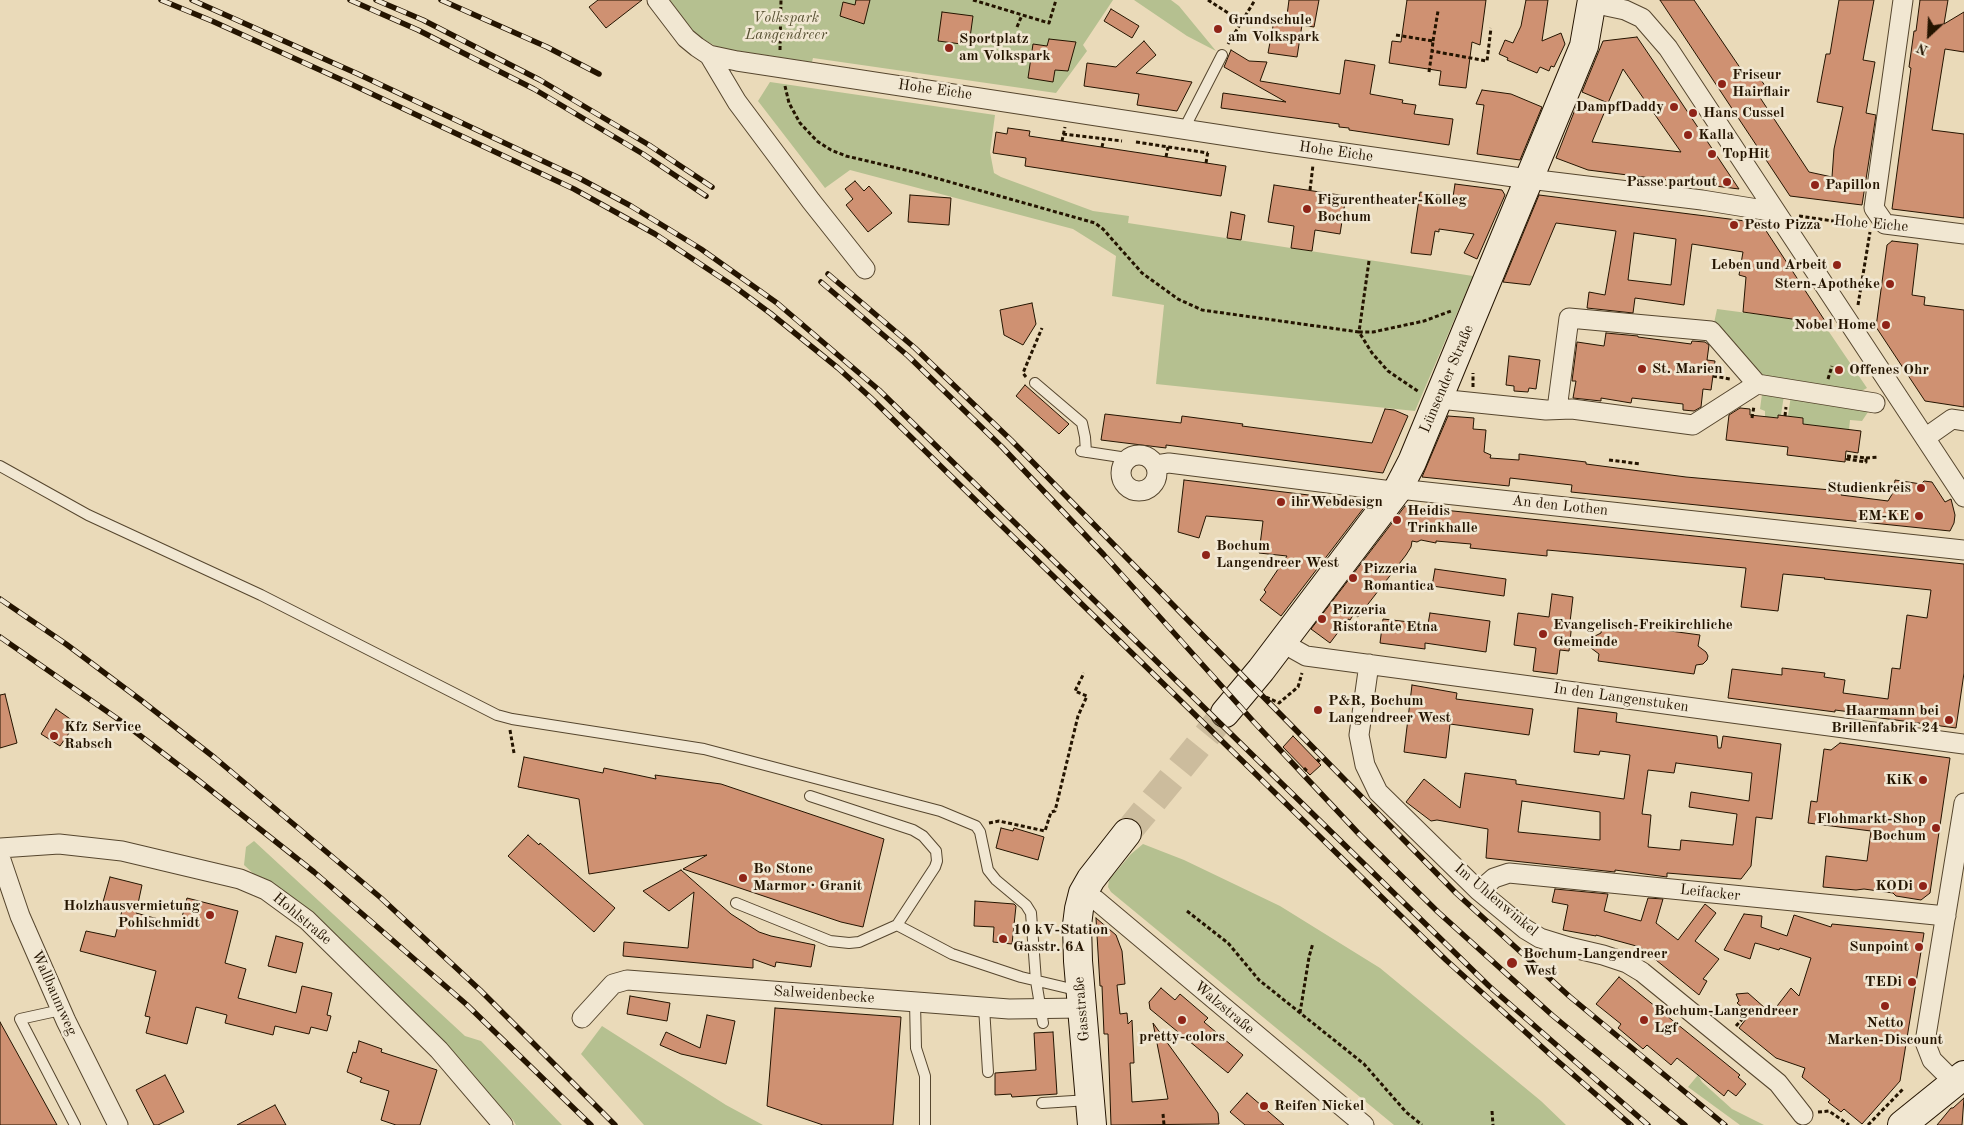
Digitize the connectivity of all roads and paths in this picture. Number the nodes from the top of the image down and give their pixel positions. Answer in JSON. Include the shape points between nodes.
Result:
{"nodes":[{"id":1,"x":657,"y":0,"type":"edge"},
{"id":2,"x":781,"y":0,"type":"edge"},
{"id":3,"x":973,"y":0,"type":"edge"},
{"id":4,"x":1056,"y":0,"type":"edge"},
{"id":5,"x":1208,"y":0,"type":"edge"},
{"id":6,"x":1255,"y":0,"type":"edge"},
{"id":7,"x":1904,"y":0,"type":"edge"},
{"id":8,"x":1592,"y":2,"type":"edge"},
{"id":9,"x":1438,"y":11,"type":"dead end"},
{"id":10,"x":1022,"y":15,"type":"junction"},
{"id":11,"x":1242,"y":22,"type":"junction"},
{"id":12,"x":1018,"y":27,"type":"dead end"},
{"id":13,"x":1491,"y":28,"type":"dead end"},
{"id":14,"x":1396,"y":35,"type":"dead end"},
{"id":15,"x":1433,"y":41,"type":"junction"},
{"id":16,"x":1432,"y":50,"type":"junction"},
{"id":17,"x":709,"y":55,"type":"junction"},
{"id":18,"x":1222,"y":55,"type":"joint"},
{"id":19,"x":780,"y":67,"type":"junction"},
{"id":20,"x":1429,"y":72,"type":"dead end"},
{"id":21,"x":1184,"y":129,"type":"junction"},
{"id":22,"x":1063,"y":134,"type":"dead end"},
{"id":23,"x":1122,"y":142,"type":"dead end"},
{"id":24,"x":1136,"y":142,"type":"dead end"},
{"id":25,"x":1316,"y":149,"type":"junction"},
{"id":26,"x":1208,"y":153,"type":"dead end"},
{"id":27,"x":1530,"y":179,"type":"junction"},
{"id":28,"x":1310,"y":190,"type":"dead end"},
{"id":29,"x":1776,"y":212,"type":"junction"},
{"id":30,"x":1878,"y":225,"type":"junction"},
{"id":31,"x":1964,"y":234,"type":"edge"},
{"id":32,"x":1369,"y":261,"type":"dead end"},
{"id":33,"x":865,"y":269,"type":"dead end"},
{"id":34,"x":1476,"y":309,"type":"junction"},
{"id":35,"x":1042,"y":328,"type":"dead end"},
{"id":36,"x":1854,"y":330,"type":"junction"},
{"id":37,"x":1359,"y":332,"type":"junction"},
{"id":38,"x":1035,"y":384,"type":"joint"},
{"id":39,"x":1757,"y":384,"type":"junction"},
{"id":40,"x":1439,"y":399,"type":"junction"},
{"id":41,"x":1875,"y":404,"type":"dead end"},
{"id":42,"x":1557,"y":410,"type":"junction"},
{"id":43,"x":1753,"y":411,"type":"dead end"},
{"id":44,"x":1752,"y":418,"type":"dead end"},
{"id":45,"x":1964,"y":421,"type":"edge"},
{"id":46,"x":1925,"y":438,"type":"junction"},
{"id":47,"x":1846,"y":457,"type":"dead end"},
{"id":48,"x":1879,"y":457,"type":"dead end"},
{"id":49,"x":1127,"y":458,"type":"junction"},
{"id":50,"x":1609,"y":460,"type":"dead end"},
{"id":51,"x":1641,"y":464,"type":"dead end"},
{"id":52,"x":1156,"y":465,"type":"junction"},
{"id":53,"x":0,"y":466,"type":"edge"},
{"id":54,"x":1398,"y":489,"type":"junction"},
{"id":55,"x":1964,"y":497,"type":"edge"},
{"id":56,"x":1964,"y":550,"type":"edge"},
{"id":57,"x":1281,"y":642,"type":"junction"},
{"id":58,"x":1306,"y":656,"type":"junction"},
{"id":59,"x":1369,"y":664,"type":"junction"},
{"id":60,"x":1084,"y":673,"type":"dead end"},
{"id":61,"x":1259,"y":698,"type":"dead end"},
{"id":62,"x":1225,"y":713,"type":"tunnel mouth"},
{"id":63,"x":512,"y":720,"type":"junction"},
{"id":64,"x":1964,"y":744,"type":"edge"},
{"id":65,"x":514,"y":753,"type":"dead end"},
{"id":66,"x":1304,"y":768,"type":"dead end"},
{"id":67,"x":1308,"y":772,"type":"dead end"},
{"id":68,"x":810,"y":796,"type":"dead end"},
{"id":69,"x":1964,"y":803,"type":"edge"},
{"id":70,"x":976,"y":826,"type":"junction"},
{"id":71,"x":1127,"y":833,"type":"tunnel mouth"},
{"id":72,"x":0,"y":848,"type":"edge"},
{"id":73,"x":0,"y":857,"type":"edge"},
{"id":74,"x":1479,"y":891,"type":"junction"},
{"id":75,"x":1083,"y":893,"type":"junction"},
{"id":76,"x":736,"y":903,"type":"dead end"},
{"id":77,"x":1187,"y":911,"type":"dead end"},
{"id":78,"x":1946,"y":916,"type":"junction"},
{"id":79,"x":897,"y":925,"type":"junction"},
{"id":80,"x":1313,"y":943,"type":"dead end"},
{"id":81,"x":1036,"y":981,"type":"junction"},
{"id":82,"x":1081,"y":1000,"type":"junction"},
{"id":83,"x":915,"y":1002,"type":"junction"},
{"id":84,"x":984,"y":1007,"type":"junction"},
{"id":85,"x":61,"y":1010,"type":"junction"},
{"id":86,"x":1300,"y":1013,"type":"junction"},
{"id":87,"x":1042,"y":1016,"type":"junction"},
{"id":88,"x":582,"y":1018,"type":"dead end"},
{"id":89,"x":988,"y":1072,"type":"dead end"},
{"id":90,"x":1959,"y":1079,"type":"edge"},
{"id":91,"x":1903,"y":1089,"type":"dead end"},
{"id":92,"x":1042,"y":1102,"type":"dead end"},
{"id":93,"x":1492,"y":1111,"type":"dead end"},
{"id":94,"x":1829,"y":1111,"type":"dead end"},
{"id":95,"x":1091,"y":1112,"type":"edge"},
{"id":96,"x":1163,"y":1114,"type":"dead end"},
{"id":97,"x":1803,"y":1115,"type":"dead end"},
{"id":98,"x":1847,"y":1124,"type":"edge"},
{"id":99,"x":75,"y":1125,"type":"edge"},
{"id":100,"x":118,"y":1125,"type":"edge"},
{"id":101,"x":504,"y":1125,"type":"edge"},
{"id":102,"x":925,"y":1125,"type":"edge"},
{"id":103,"x":1164,"y":1125,"type":"edge"},
{"id":104,"x":1364,"y":1125,"type":"edge"},
{"id":105,"x":1422,"y":1125,"type":"edge"},
{"id":106,"x":1493,"y":1125,"type":"edge"},
{"id":107,"x":1868,"y":1125,"type":"edge"},
{"id":108,"x":1902,"y":1125,"type":"edge"}],
"edges":[{"from":1,"to":17,"type":"street","name":"Hohe Eiche","via":[[686,38]]},
{"from":2,"to":19,"type":"path"},
{"from":3,"to":10,"type":"path"},
{"from":4,"to":10,"type":"path","via":[[1049,23]]},
{"from":5,"to":11,"type":"path"},
{"from":6,"to":11,"type":"path"},
{"from":7,"to":30,"type":"street","via":[[1874,208]]},
{"from":8,"to":27,"type":"street","name":"Lünsender Straße","via":[[1584,46]]},
{"from":8,"to":29,"type":"street","via":[[1626,10],[1642,18],[1668,48]]},
{"from":9,"to":15,"type":"path"},
{"from":10,"to":12,"type":"path"},
{"from":11,"to":18,"type":"path"},
{"from":13,"to":16,"type":"path","via":[[1486,61]]},
{"from":14,"to":15,"type":"path"},
{"from":15,"to":16,"type":"path"},
{"from":16,"to":20,"type":"path"},
{"from":17,"to":19,"type":"street","name":"Hohe Eiche"},
{"from":17,"to":33,"type":"street","name":"Hohe Eiche","via":[[737,102]]},
{"from":18,"to":21,"type":"lane"},
{"from":19,"to":21,"type":"street","name":"Hohe Eiche"},
{"from":19,"to":37,"type":"path","via":[[789,103],[800,123],[831,150],[1095,223],[1142,273],[1178,299],[1202,310]]},
{"from":21,"to":25,"type":"street","name":"Hohe Eiche"},
{"from":22,"to":23,"type":"path"},
{"from":24,"to":26,"type":"path"},
{"from":25,"to":27,"type":"street","name":"Hohe Eiche"},
{"from":25,"to":28,"type":"path"},
{"from":27,"to":29,"type":"street","name":"Hohe Eiche"},
{"from":27,"to":34,"type":"street","name":"Lünsender Straße"},
{"from":29,"to":30,"type":"path","name":"Hohe Eiche","via":[[1863,226]]},
{"from":29,"to":36,"type":"street"},
{"from":30,"to":31,"type":"street","name":"Hohe Eiche"},
{"from":30,"to":36,"type":"path"},
{"from":32,"to":37,"type":"path"},
{"from":34,"to":37,"type":"path","via":[[1456,309],[1424,321]]},
{"from":34,"to":40,"type":"street","name":"Lünsender Straße"},
{"from":35,"to":38,"type":"path","via":[[1023,373]]},
{"from":36,"to":46,"type":"street"},
{"from":37,"to":40,"type":"path","via":[[1388,371],[1415,391]]},
{"from":38,"to":49,"type":"lane","via":[[1082,423],[1083,451]]},
{"from":39,"to":41,"type":"street"},
{"from":39,"to":42,"type":"street","via":[[1693,425],[1572,409]]},
{"from":39,"to":42,"type":"street","via":[[1711,331],[1569,318]]},
{"from":40,"to":42,"type":"street"},
{"from":40,"to":54,"type":"street","name":"Lünsender Straße"},
{"from":43,"to":44,"type":"path"},
{"from":45,"to":46,"type":"street","via":[[1952,419]]},
{"from":46,"to":55,"type":"street"},
{"from":47,"to":48,"type":"path"},
{"from":49,"to":52,"type":"street","name":"An den Lothen","via":[[1146,456]]},
{"from":49,"to":52,"type":"street","via":[[1120,474],[1124,486],[1136,492],[1149,489],[1157,479]]},
{"from":50,"to":51,"type":"path"},
{"from":52,"to":54,"type":"street","name":"An den Lothen","via":[[1169,463],[1384,490]]},
{"from":53,"to":63,"type":"lane","via":[[88,515],[261,595]]},
{"from":54,"to":56,"type":"street","name":"An den Lothen"},
{"from":54,"to":57,"type":"street","name":"Lünsender Straße"},
{"from":57,"to":58,"type":"street","name":"In den Langenstuken"},
{"from":57,"to":62,"type":"street","name":"Lünsender Straße"},
{"from":58,"to":59,"type":"street","name":"In den Langenstuken"},
{"from":58,"to":61,"type":"path","via":[[1298,687],[1290,695],[1279,703],[1267,697]]},
{"from":59,"to":64,"type":"street","name":"In den Langenstuken"},
{"from":59,"to":74,"type":"street","name":"Im Uhlenwinkel","via":[[1359,735],[1371,779],[1378,792]]},
{"from":60,"to":70,"type":"path","via":[[1075,691],[1087,696],[1078,716],[1056,811],[1051,812],[1046,831],[999,821]]},
{"from":63,"to":65,"type":"path","via":[[509,733]]},
{"from":63,"to":70,"type":"lane","via":[[704,748],[940,811]]},
{"from":66,"to":67,"type":"path"},
{"from":68,"to":79,"type":"lane","via":[[913,830],[936,851],[938,861],[935,867]]},
{"from":69,"to":78,"type":"street"},
{"from":70,"to":81,"type":"lane","via":[[988,870],[1031,913]]},
{"from":71,"to":75,"type":"street","via":[[1090,879]]},
{"from":72,"to":101,"type":"street","name":"Hohlstraße","via":[[59,844],[122,851],[240,878],[266,890],[307,920],[433,1044]]},
{"from":73,"to":85,"type":"street","name":"Wallbaumweg","via":[[20,916]]},
{"from":74,"to":78,"type":"street","name":"Leifacker","via":[[1494,878],[1509,873]]},
{"from":74,"to":97,"type":"street","name":"Im Uhlenwinkel","via":[[1540,938],[1603,954],[1642,972],[1778,1083]]},
{"from":75,"to":82,"type":"street","name":"Gasstraße","via":[[1077,925]]},
{"from":75,"to":104,"type":"street","name":"Walzstraße","via":[[1096,900]]},
{"from":76,"to":79,"type":"lane","via":[[830,941],[859,942]]},
{"from":77,"to":86,"type":"path","via":[[1228,943],[1259,980]]},
{"from":78,"to":90,"type":"street","via":[[1925,1042],[1932,1060]]},
{"from":79,"to":81,"type":"lane","via":[[952,954]]},
{"from":80,"to":86,"type":"path"},
{"from":81,"to":82,"type":"lane"},
{"from":81,"to":87,"type":"lane"},
{"from":82,"to":87,"type":"street","name":"Salweidenbecke"},
{"from":82,"to":95,"type":"street","name":"Gasstraße"},
{"from":83,"to":84,"type":"street","name":"Salweidenbecke"},
{"from":83,"to":88,"type":"street","name":"Salweidenbecke","via":[[626,980],[613,984]]},
{"from":83,"to":102,"type":"lane","via":[[916,1048],[925,1076]]},
{"from":84,"to":87,"type":"street","name":"Salweidenbecke"},
{"from":84,"to":89,"type":"lane"},
{"from":85,"to":99,"type":"lane","via":[[20,1019]]},
{"from":85,"to":100,"type":"street","name":"Wallbaumweg"},
{"from":86,"to":105,"type":"path","via":[[1364,1064],[1406,1112]]},
{"from":90,"to":108,"type":"street"},
{"from":91,"to":107,"type":"path"},
{"from":92,"to":95,"type":"lane"},
{"from":93,"to":106,"type":"path"},
{"from":94,"to":98,"type":"path"},
{"from":96,"to":103,"type":"path"}]}
